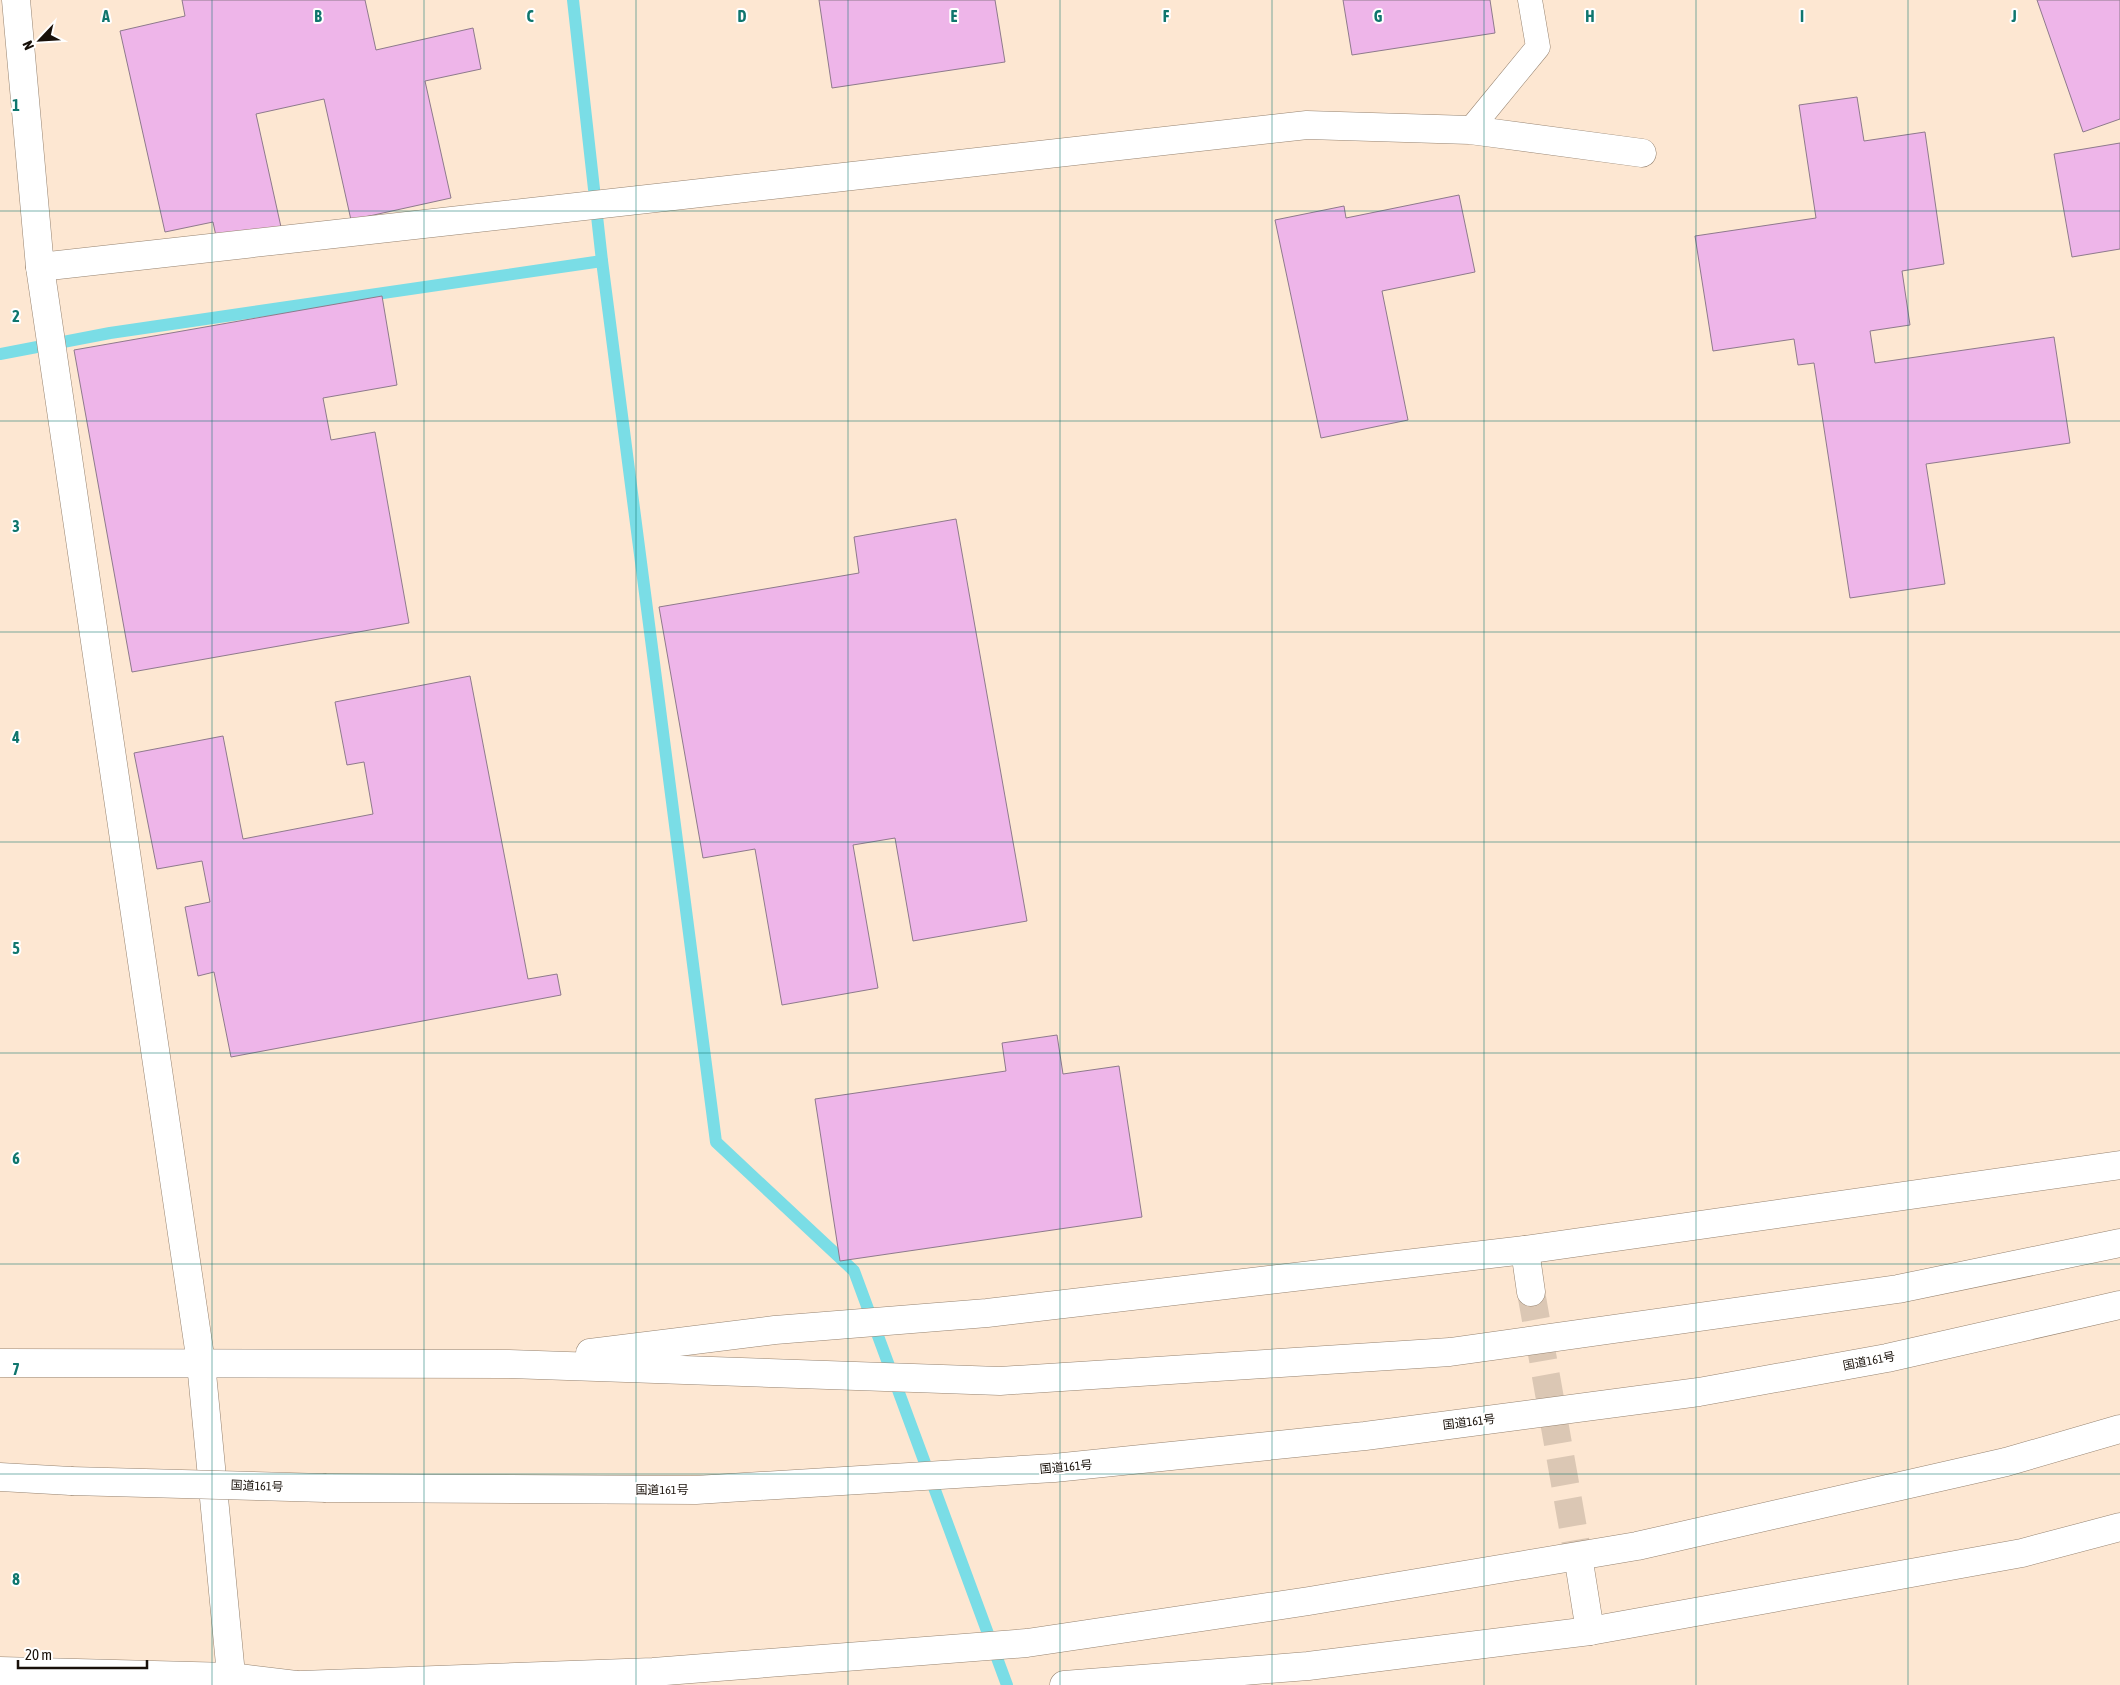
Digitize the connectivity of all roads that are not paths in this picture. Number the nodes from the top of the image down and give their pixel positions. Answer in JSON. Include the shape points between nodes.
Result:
{"nodes":[{"id":1,"x":16,"y":0,"type":"edge"},
{"id":2,"x":1530,"y":0,"type":"edge"},
{"id":3,"x":1470,"y":130,"type":"junction"},
{"id":4,"x":1642,"y":153,"type":"dead end"},
{"id":5,"x":40,"y":267,"type":"junction"},
{"id":6,"x":2120,"y":1165,"type":"edge"},
{"id":7,"x":2120,"y":1243,"type":"edge"},
{"id":8,"x":1525,"y":1250,"type":"junction"},
{"id":9,"x":1531,"y":1292,"type":"tunnel mouth"},
{"id":10,"x":2120,"y":1305,"type":"edge"},
{"id":11,"x":0,"y":1363,"type":"edge"},
{"id":12,"x":201,"y":1363,"type":"junction"},
{"id":13,"x":509,"y":1364,"type":"junction"},
{"id":14,"x":2120,"y":1429,"type":"edge"},
{"id":15,"x":0,"y":1477,"type":"edge"},
{"id":16,"x":2120,"y":1527,"type":"edge"},
{"id":17,"x":1579,"y":1562,"type":"tunnel mouth"},
{"id":18,"x":1590,"y":1631,"type":"junction"},
{"id":19,"x":0,"y":1671,"type":"edge"},
{"id":20,"x":660,"y":1678,"type":"edge"},
{"id":21,"x":232,"y":1681,"type":"edge"},
{"id":22,"x":296,"y":1685,"type":"edge"},
{"id":23,"x":301,"y":1685,"type":"edge"},
{"id":24,"x":1064,"y":1685,"type":"edge"}],
"edges":[{"from":1,"to":5,"type":"main road"},
{"from":2,"to":3,"type":"lane","via":[[1538,46]]},
{"from":3,"to":4,"type":"main road"},
{"from":3,"to":5,"type":"main road","via":[[1308,125]]},
{"from":5,"to":12,"type":"main road"},
{"from":6,"to":8,"type":"main road"},
{"from":7,"to":13,"type":"main road","via":[[1898,1290],[1450,1352],[1000,1381]]},
{"from":8,"to":9,"type":"main road"},
{"from":8,"to":13,"type":"main road","via":[[988,1313],[775,1330]]},
{"from":10,"to":15,"type":"main road","name":"国道161号","bridge":true,"via":[[1887,1358],[1699,1392],[1365,1436],[1054,1468],[696,1490],[326,1488]]},
{"from":11,"to":12,"type":"main road"},
{"from":12,"to":13,"type":"main road"},
{"from":12,"to":21,"type":"main road"},
{"from":14,"to":20,"type":"main road","via":[[2006,1462],[1637,1546],[1309,1601],[1027,1643]]},
{"from":16,"to":18,"type":"main road","via":[[2022,1553]]},
{"from":17,"to":18,"type":"main road"},
{"from":18,"to":24,"type":"main road","via":[[1308,1666]]},
{"from":19,"to":21,"type":"main road"},
{"from":20,"to":23,"type":"main road"},
{"from":21,"to":22,"type":"main road"}]}
